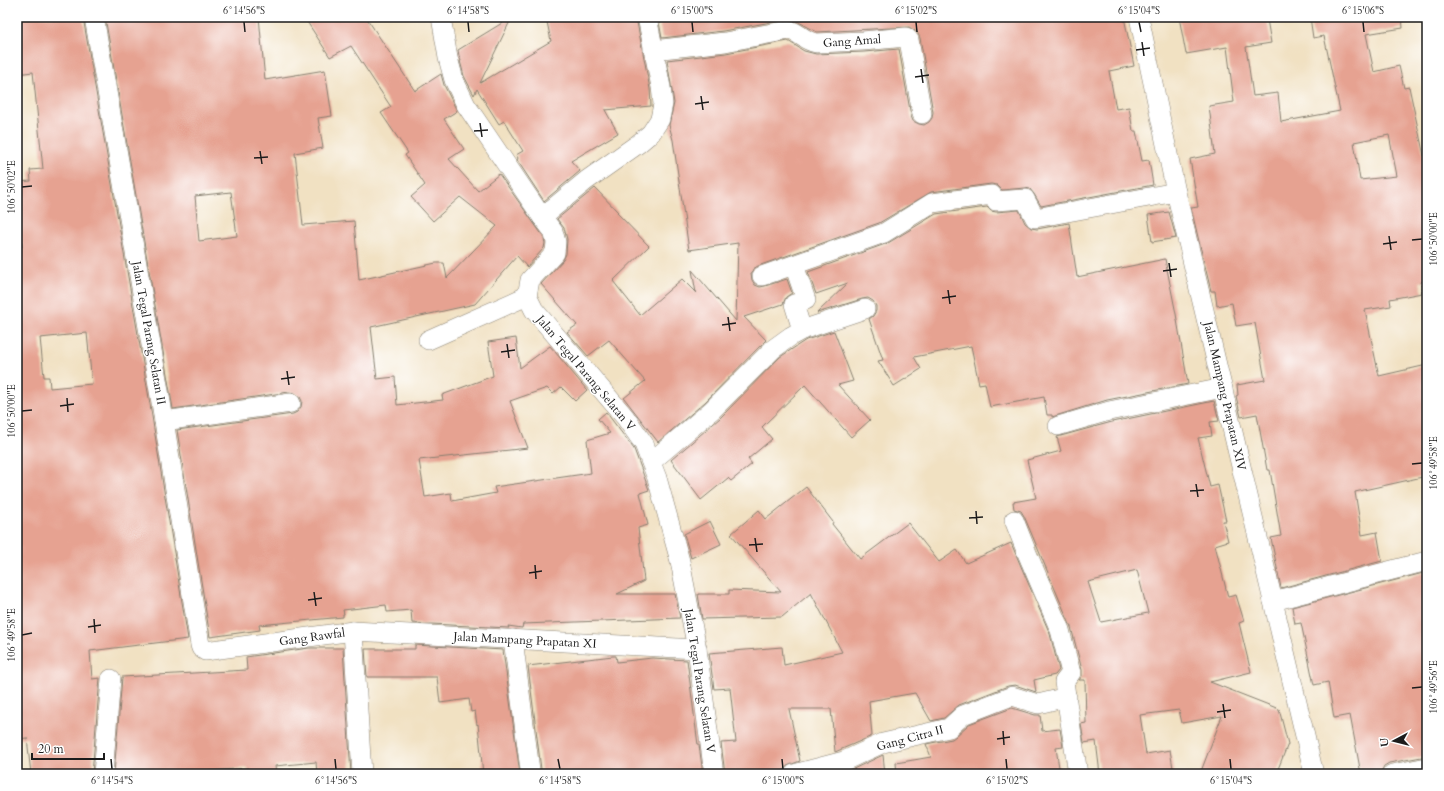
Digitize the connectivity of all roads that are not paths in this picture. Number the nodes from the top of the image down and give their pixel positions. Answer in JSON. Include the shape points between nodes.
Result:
{"nodes":[{"id":1,"x":94,"y":17,"type":"edge"},
{"id":2,"x":441,"y":17,"type":"edge"},
{"id":3,"x":647,"y":17,"type":"edge"},
{"id":4,"x":1138,"y":17,"type":"edge"},
{"id":5,"x":653,"y":50,"type":"junction"},
{"id":6,"x":922,"y":114,"type":"dead end"},
{"id":7,"x":1176,"y":192,"type":"junction"},
{"id":8,"x":542,"y":217,"type":"junction"},
{"id":9,"x":794,"y":265,"type":"junction"},
{"id":10,"x":762,"y":276,"type":"dead end"},
{"id":11,"x":527,"y":296,"type":"junction"},
{"id":12,"x":865,"y":309,"type":"dead end"},
{"id":13,"x":802,"y":330,"type":"junction"},
{"id":14,"x":428,"y":340,"type":"dead end"},
{"id":15,"x":1223,"y":388,"type":"junction"},
{"id":16,"x":290,"y":403,"type":"dead end"},
{"id":17,"x":164,"y":421,"type":"junction"},
{"id":18,"x":1058,"y":426,"type":"dead end"},
{"id":19,"x":651,"y":462,"type":"junction"},
{"id":20,"x":1014,"y":520,"type":"dead end"},
{"id":21,"x":1427,"y":561,"type":"edge"},
{"id":22,"x":1273,"y":601,"type":"junction"},
{"id":23,"x":353,"y":631,"type":"junction"},
{"id":24,"x":513,"y":639,"type":"junction"},
{"id":25,"x":202,"y":648,"type":"joint"},
{"id":26,"x":697,"y":648,"type":"junction"},
{"id":27,"x":111,"y":679,"type":"dead end"},
{"id":28,"x":1067,"y":697,"type":"junction"},
{"id":29,"x":1427,"y":767,"type":"edge"},
{"id":30,"x":530,"y":770,"type":"dead end"},
{"id":31,"x":103,"y":774,"type":"edge"},
{"id":32,"x":362,"y":774,"type":"edge"},
{"id":33,"x":714,"y":774,"type":"edge"},
{"id":34,"x":794,"y":774,"type":"edge"},
{"id":35,"x":1078,"y":774,"type":"edge"},
{"id":36,"x":1314,"y":774,"type":"edge"},
{"id":37,"x":1392,"y":774,"type":"edge"}],
"edges":[{"from":1,"to":17,"type":"street","name":"Jalan Tegal Parang Selatan II"},
{"from":2,"to":8,"type":"street","via":[[454,80],[466,105]]},
{"from":3,"to":5,"type":"street"},
{"from":4,"to":7,"type":"street","name":"Jalan Mampang Prapatan XIV"},
{"from":5,"to":6,"type":"street","name":"Gang Amal","via":[[725,42],[789,30],[809,42],[816,43],[906,37],[909,40]]},
{"from":5,"to":8,"type":"street","via":[[663,104],[660,119],[638,144],[587,180]]},
{"from":7,"to":9,"type":"street","via":[[1035,218],[1025,199],[996,201],[992,195],[932,203],[884,233]]},
{"from":7,"to":15,"type":"street","name":"Jalan Mampang Prapatan XIV"},
{"from":8,"to":11,"type":"street","via":[[554,231],[555,253],[530,280]]},
{"from":9,"to":10,"type":"street"},
{"from":9,"to":13,"type":"street","via":[[806,300],[794,304]]},
{"from":11,"to":14,"type":"street"},
{"from":11,"to":19,"type":"street","name":"Jalan Tegal Parang Selatan V","via":[[534,310],[625,417],[644,444]]},
{"from":12,"to":13,"type":"street"},
{"from":13,"to":19,"type":"street","via":[[773,349],[712,410]]},
{"from":15,"to":18,"type":"street","via":[[1109,411]]},
{"from":15,"to":22,"type":"street","name":"Jalan Mampang Prapatan XIV"},
{"from":16,"to":17,"type":"street"},
{"from":17,"to":25,"type":"street","name":"Jalan Tegal Parang Selatan II"},
{"from":19,"to":26,"type":"street","name":"Jalan Tegal Parang Selatan V","via":[[680,561]]},
{"from":20,"to":28,"type":"street","via":[[1060,630],[1071,673],[1064,682]]},
{"from":21,"to":22,"type":"street"},
{"from":22,"to":36,"type":"street","name":"Jalan Mampang Prapatan XIV"},
{"from":23,"to":24,"type":"street","name":"Jalan Mampang Prapatan XI"},
{"from":23,"to":25,"type":"street","name":"Gang Rawfal","via":[[205,651]]},
{"from":23,"to":32,"type":"street","name":"Gang Rawfal"},
{"from":24,"to":26,"type":"street","name":"Jalan Mampang Prapatan XI"},
{"from":24,"to":30,"type":"street"},
{"from":26,"to":33,"type":"street","name":"Jalan Tegal Parang Selatan V"},
{"from":27,"to":31,"type":"street"},
{"from":28,"to":34,"type":"street","name":"Gang Citra II","via":[[1038,704],[1012,696],[963,715],[948,728],[883,743],[844,761]]},
{"from":28,"to":35,"type":"street"},
{"from":29,"to":37,"type":"street"}]}
